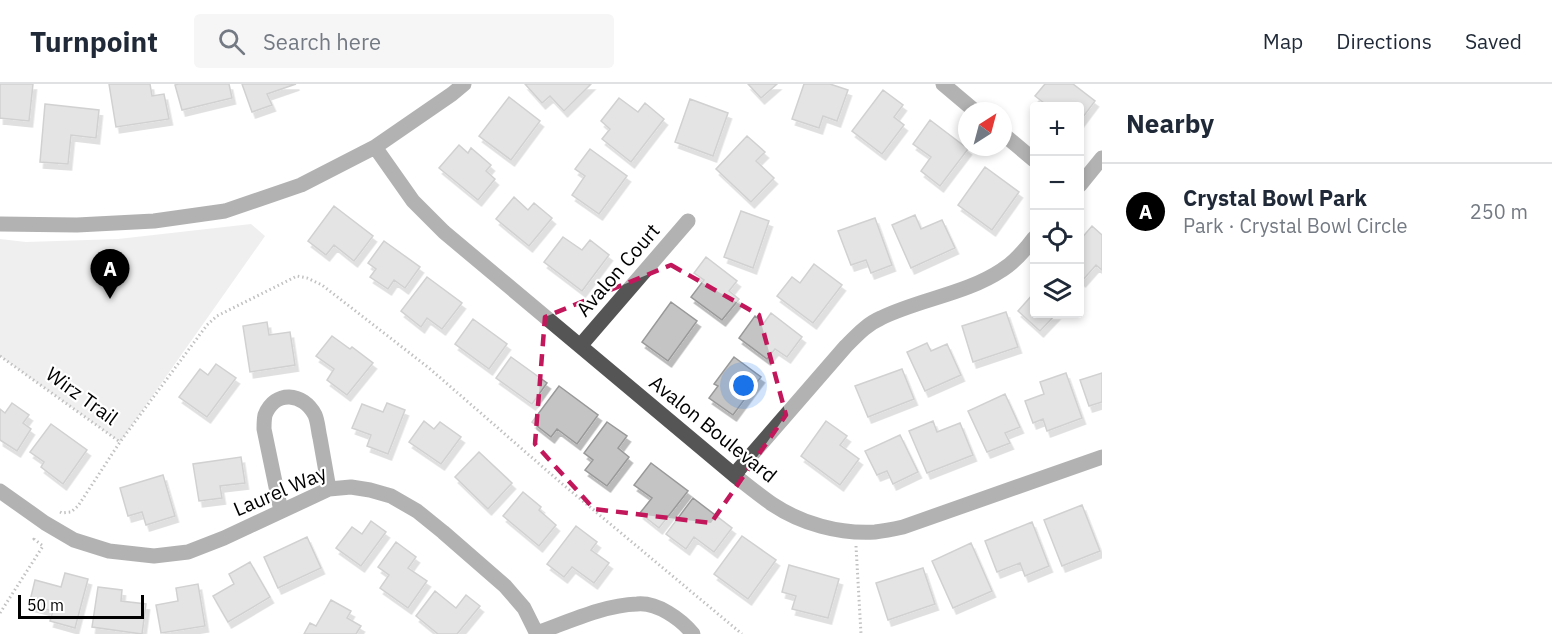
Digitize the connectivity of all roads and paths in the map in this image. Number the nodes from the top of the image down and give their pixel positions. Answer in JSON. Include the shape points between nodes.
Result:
{"nodes":[{"id":1,"x":464,"y":84,"type":"edge"},
{"id":2,"x":943,"y":84,"type":"edge"},
{"id":3,"x":964,"y":102,"type":"edge"},
{"id":4,"x":1012,"y":141,"type":"edge"},
{"id":5,"x":375,"y":147,"type":"junction"},
{"id":6,"x":1030,"y":156,"type":"edge"},
{"id":7,"x":1102,"y":158,"type":"edge"},
{"id":8,"x":1084,"y":180,"type":"edge"},
{"id":9,"x":688,"y":221,"type":"dead end"},
{"id":10,"x":0,"y":224,"type":"edge"},
{"id":11,"x":1030,"y":244,"type":"edge"},
{"id":12,"x":580,"y":346,"type":"junction"},
{"id":13,"x":0,"y":356,"type":"edge"},
{"id":14,"x":120,"y":442,"type":"junction"},
{"id":15,"x":1102,"y":457,"type":"edge"},
{"id":16,"x":734,"y":476,"type":"junction"},
{"id":17,"x":329,"y":489,"type":"junction"},
{"id":18,"x":0,"y":491,"type":"edge"},
{"id":19,"x":54,"y":509,"type":"dead end"},
{"id":20,"x":281,"y":511,"type":"junction"},
{"id":21,"x":855,"y":532,"type":"junction"},
{"id":22,"x":34,"y":539,"type":"dead end"},
{"id":23,"x":0,"y":614,"type":"edge"},
{"id":24,"x":537,"y":634,"type":"edge"},
{"id":25,"x":693,"y":634,"type":"edge"},
{"id":26,"x":742,"y":634,"type":"edge"},
{"id":27,"x":861,"y":634,"type":"edge"}],
"edges":[{"from":1,"to":5,"type":"street"},
{"from":2,"to":3,"type":"street"},
{"from":4,"to":6,"type":"street"},
{"from":5,"to":10,"type":"street","via":[[300,185],[225,211],[154,221]]},
{"from":5,"to":12,"type":"street","name":"Avalon Boulevard","via":[[413,201],[444,232]]},
{"from":7,"to":8,"type":"street"},
{"from":9,"to":12,"type":"street","name":"Avalon Court"},
{"from":11,"to":16,"type":"street","via":[[1002,270],[881,318],[863,329]]},
{"from":12,"to":16,"type":"street","name":"Avalon Boulevard"},
{"from":13,"to":14,"type":"path","name":"Wirz Trail"},
{"from":14,"to":19,"type":"path","name":"Wirz Trail","via":[[78,506],[71,512]]},
{"from":14,"to":26,"type":"path","via":[[217,316],[297,276],[307,278],[322,285],[429,368]]},
{"from":15,"to":21,"type":"street","name":"Avalon Boulevard","via":[[903,527]]},
{"from":16,"to":21,"type":"street","name":"Avalon Boulevard","via":[[773,505],[801,519],[825,528]]},
{"from":17,"to":20,"type":"street","name":"Laurel Way"},
{"from":17,"to":20,"type":"street","via":[[316,417],[310,406],[301,399],[279,398],[264,417],[264,429]]},
{"from":17,"to":24,"type":"street","name":"Laurel Way","via":[[370,490],[417,510],[505,586],[524,608]]},
{"from":18,"to":20,"type":"street","name":"Laurel Way","via":[[74,540],[109,551],[154,556],[188,552]]},
{"from":21,"to":27,"type":"path"},
{"from":22,"to":23,"type":"path","via":[[43,546]]},
{"from":24,"to":25,"type":"street","via":[[609,608],[639,603],[665,610]]}]}
